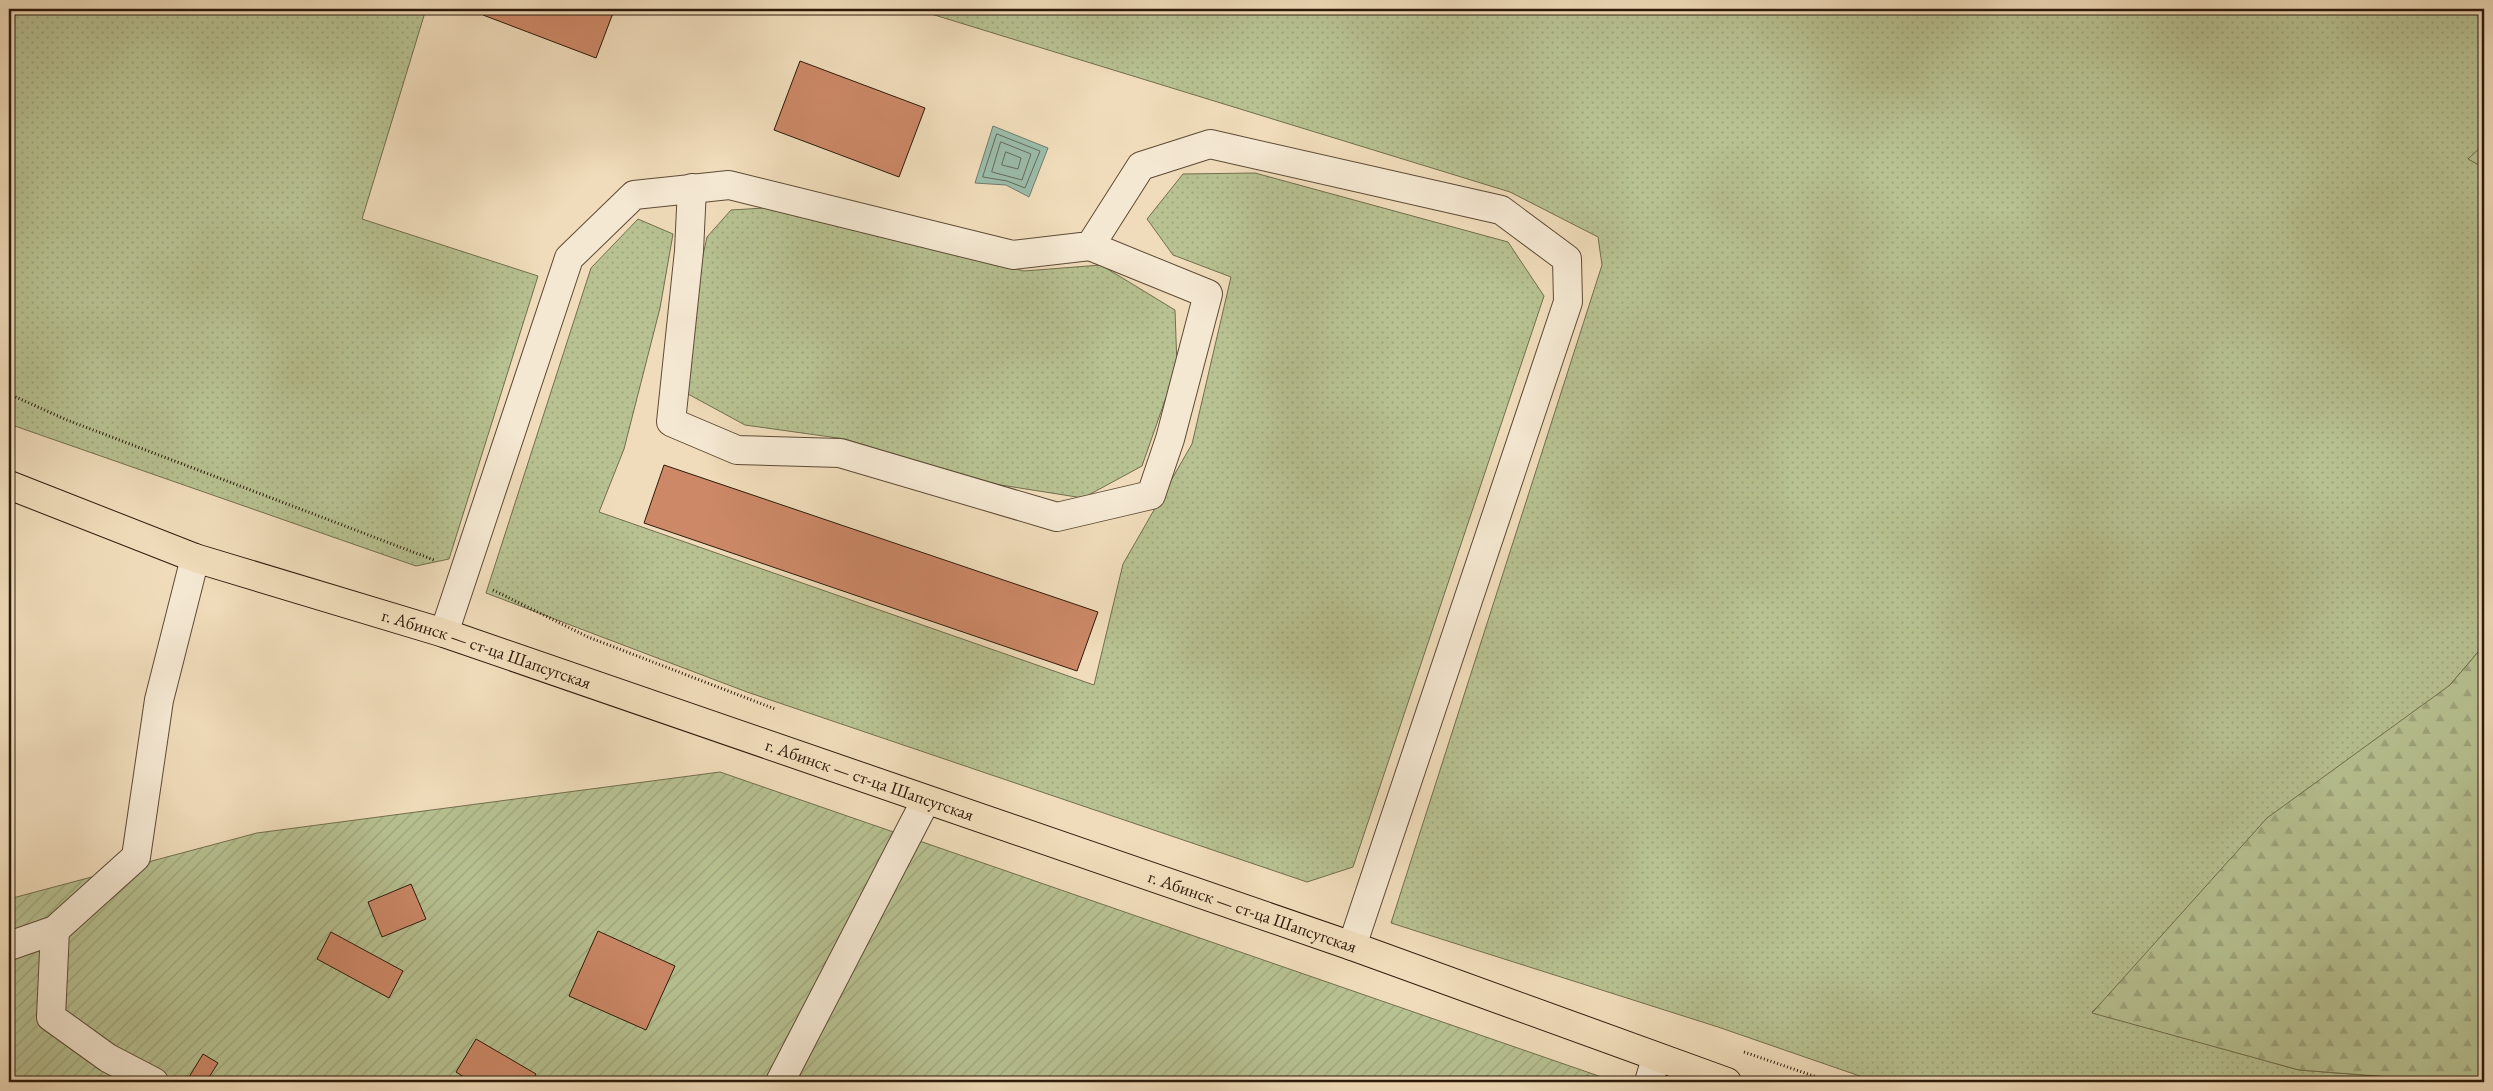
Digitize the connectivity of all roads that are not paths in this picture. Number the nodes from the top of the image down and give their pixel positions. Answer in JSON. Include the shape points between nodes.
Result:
{"nodes":[{"id":1,"x":692,"y":188,"type":"junction"},
{"id":2,"x":1090,"y":246,"type":"junction"},
{"id":3,"x":9,"y":485,"type":"edge"},
{"id":4,"x":195,"y":558,"type":"junction"},
{"id":5,"x":444,"y":633,"type":"junction"},
{"id":6,"x":926,"y":800,"type":"junction"},
{"id":7,"x":55,"y":930,"type":"junction"},
{"id":8,"x":9,"y":946,"type":"edge"},
{"id":9,"x":1352,"y":946,"type":"junction"},
{"id":10,"x":1652,"y":1070,"type":"edge"},
{"id":11,"x":154,"y":1082,"type":"edge"},
{"id":12,"x":780,"y":1082,"type":"edge"},
{"id":13,"x":1727,"y":1082,"type":"edge"}],
"edges":[{"from":1,"to":2,"type":"lane","via":[[729,185],[1012,255]]},
{"from":1,"to":2,"type":"lane","via":[[689,251],[671,422],[738,450],[840,453],[1057,518],[1150,495],[1170,439],[1208,294]]},
{"from":1,"to":5,"type":"lane","via":[[634,195],[569,258]]},
{"from":2,"to":9,"type":"lane","via":[[1141,166],[1210,144],[1501,210],[1567,259],[1568,302]]},
{"from":3,"to":4,"type":"main road","name":"г. Абинск — ст-ца Шапсугская"},
{"from":4,"to":5,"type":"main road","name":"г. Абинск — ст-ца Шапсугская"},
{"from":4,"to":7,"type":"lane","via":[[159,700],[136,857]]},
{"from":5,"to":6,"type":"main road","name":"г. Абинск — ст-ца Шапсугская"},
{"from":6,"to":9,"type":"main road","name":"г. Абинск — ст-ца Шапсугская"},
{"from":6,"to":12,"type":"lane"},
{"from":7,"to":8,"type":"lane"},
{"from":7,"to":11,"type":"lane","via":[[51,1018],[108,1058]]},
{"from":9,"to":10,"type":"main road","name":"г. Абинск — ст-ца Шапсугская"},
{"from":10,"to":13,"type":"main road","name":"г. Абинск — ст-ца Шапсугская"}]}
